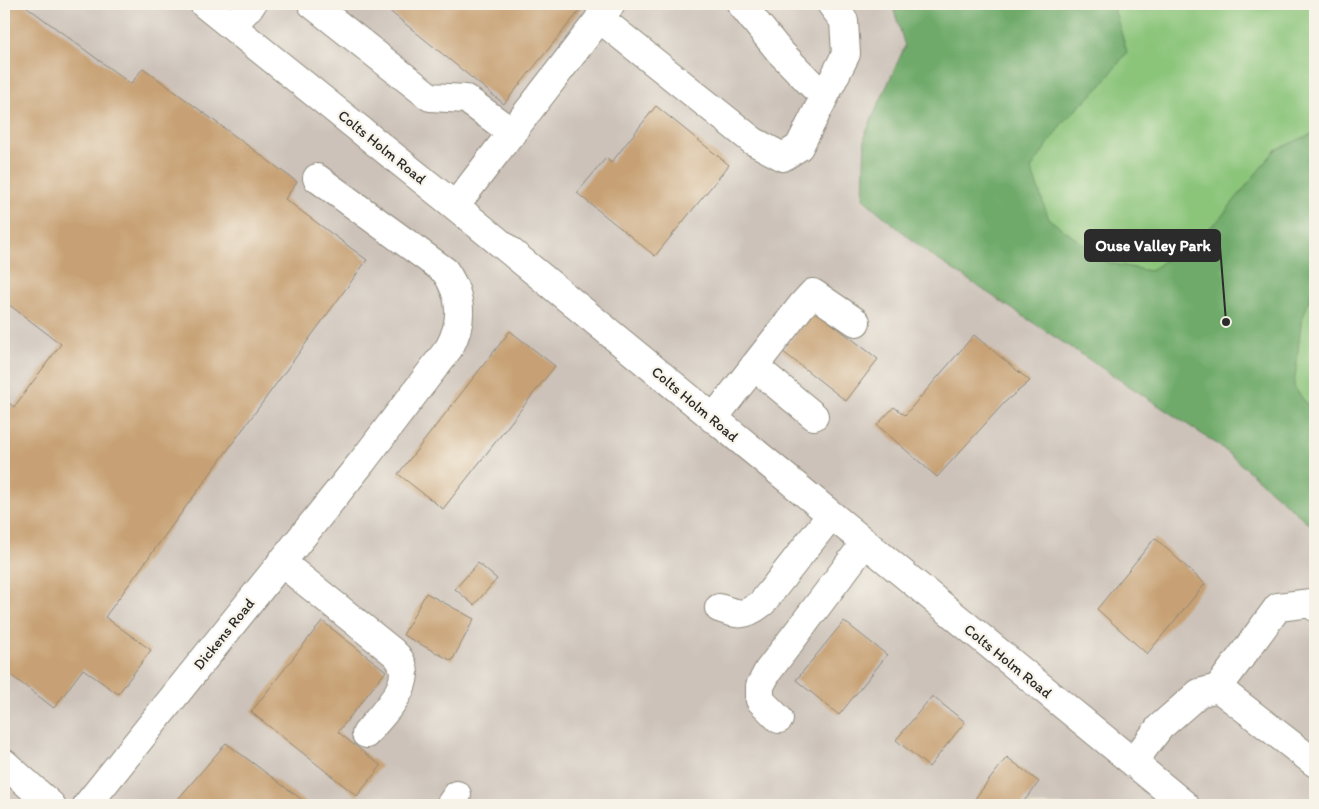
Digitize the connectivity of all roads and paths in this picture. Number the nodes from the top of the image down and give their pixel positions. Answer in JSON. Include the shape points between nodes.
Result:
{"nodes":[{"id":1,"x":204,"y":4,"type":"edge"},
{"id":2,"x":252,"y":4,"type":"edge"},
{"id":3,"x":312,"y":4,"type":"edge"},
{"id":4,"x":741,"y":4,"type":"edge"},
{"id":5,"x":831,"y":4,"type":"edge"},
{"id":6,"x":605,"y":11,"type":"edge"},
{"id":7,"x":232,"y":26,"type":"junction"},
{"id":8,"x":824,"y":97,"type":"junction"},
{"id":9,"x":513,"y":133,"type":"junction"},
{"id":10,"x":317,"y":178,"type":"dead end"},
{"id":11,"x":455,"y":206,"type":"junction"},
{"id":12,"x":856,"y":322,"type":"dead end"},
{"id":13,"x":754,"y":366,"type":"junction"},
{"id":14,"x":814,"y":416,"type":"dead end"},
{"id":15,"x":713,"y":419,"type":"junction"},
{"id":16,"x":831,"y":515,"type":"junction"},
{"id":17,"x":865,"y":543,"type":"junction"},
{"id":18,"x":281,"y":562,"type":"junction"},
{"id":19,"x":1315,"y":607,"type":"edge"},
{"id":20,"x":719,"y":608,"type":"dead end"},
{"id":21,"x":1218,"y":688,"type":"junction"},
{"id":22,"x":779,"y":719,"type":"dead end"},
{"id":23,"x":366,"y":734,"type":"dead end"},
{"id":24,"x":1133,"y":762,"type":"junction"},
{"id":25,"x":4,"y":763,"type":"edge"},
{"id":26,"x":1315,"y":763,"type":"edge"},
{"id":27,"x":51,"y":805,"type":"edge"},
{"id":28,"x":87,"y":805,"type":"edge"},
{"id":29,"x":1185,"y":805,"type":"edge"}],
"edges":[{"from":1,"to":7,"type":"street","name":"Colts Holm Road"},
{"from":2,"to":7,"type":"street"},
{"from":3,"to":9,"type":"street","via":[[430,97],[466,99]]},
{"from":4,"to":8,"type":"street","via":[[780,52]]},
{"from":5,"to":8,"type":"street","via":[[844,21],[846,54]]},
{"from":6,"to":8,"type":"street","via":[[753,141],[783,157],[800,147]]},
{"from":6,"to":9,"type":"street"},
{"from":7,"to":11,"type":"street","name":"Colts Holm Road"},
{"from":9,"to":11,"type":"street"},
{"from":10,"to":18,"type":"street","name":"Dickens Road","via":[[445,271],[460,307],[458,328],[449,348]]},
{"from":11,"to":15,"type":"street","name":"Colts Holm Road"},
{"from":12,"to":13,"type":"street","via":[[813,293]]},
{"from":13,"to":14,"type":"street"},
{"from":13,"to":15,"type":"street"},
{"from":15,"to":16,"type":"street","name":"Colts Holm Road"},
{"from":16,"to":17,"type":"street","name":"Colts Holm Road"},
{"from":16,"to":20,"type":"street","via":[[762,603],[748,613],[736,614]]},
{"from":17,"to":22,"type":"street","via":[[760,686],[760,700]]},
{"from":17,"to":24,"type":"street","name":"Colts Holm Road"},
{"from":18,"to":23,"type":"street","via":[[393,652],[402,663],[403,684]]},
{"from":18,"to":28,"type":"street","name":"Dickens Road"},
{"from":19,"to":21,"type":"street","via":[[1311,603],[1278,607]]},
{"from":21,"to":24,"type":"street","via":[[1199,693],[1166,721]]},
{"from":21,"to":26,"type":"street"},
{"from":24,"to":29,"type":"street","name":"Colts Holm Road"},
{"from":25,"to":27,"type":"street"}]}
